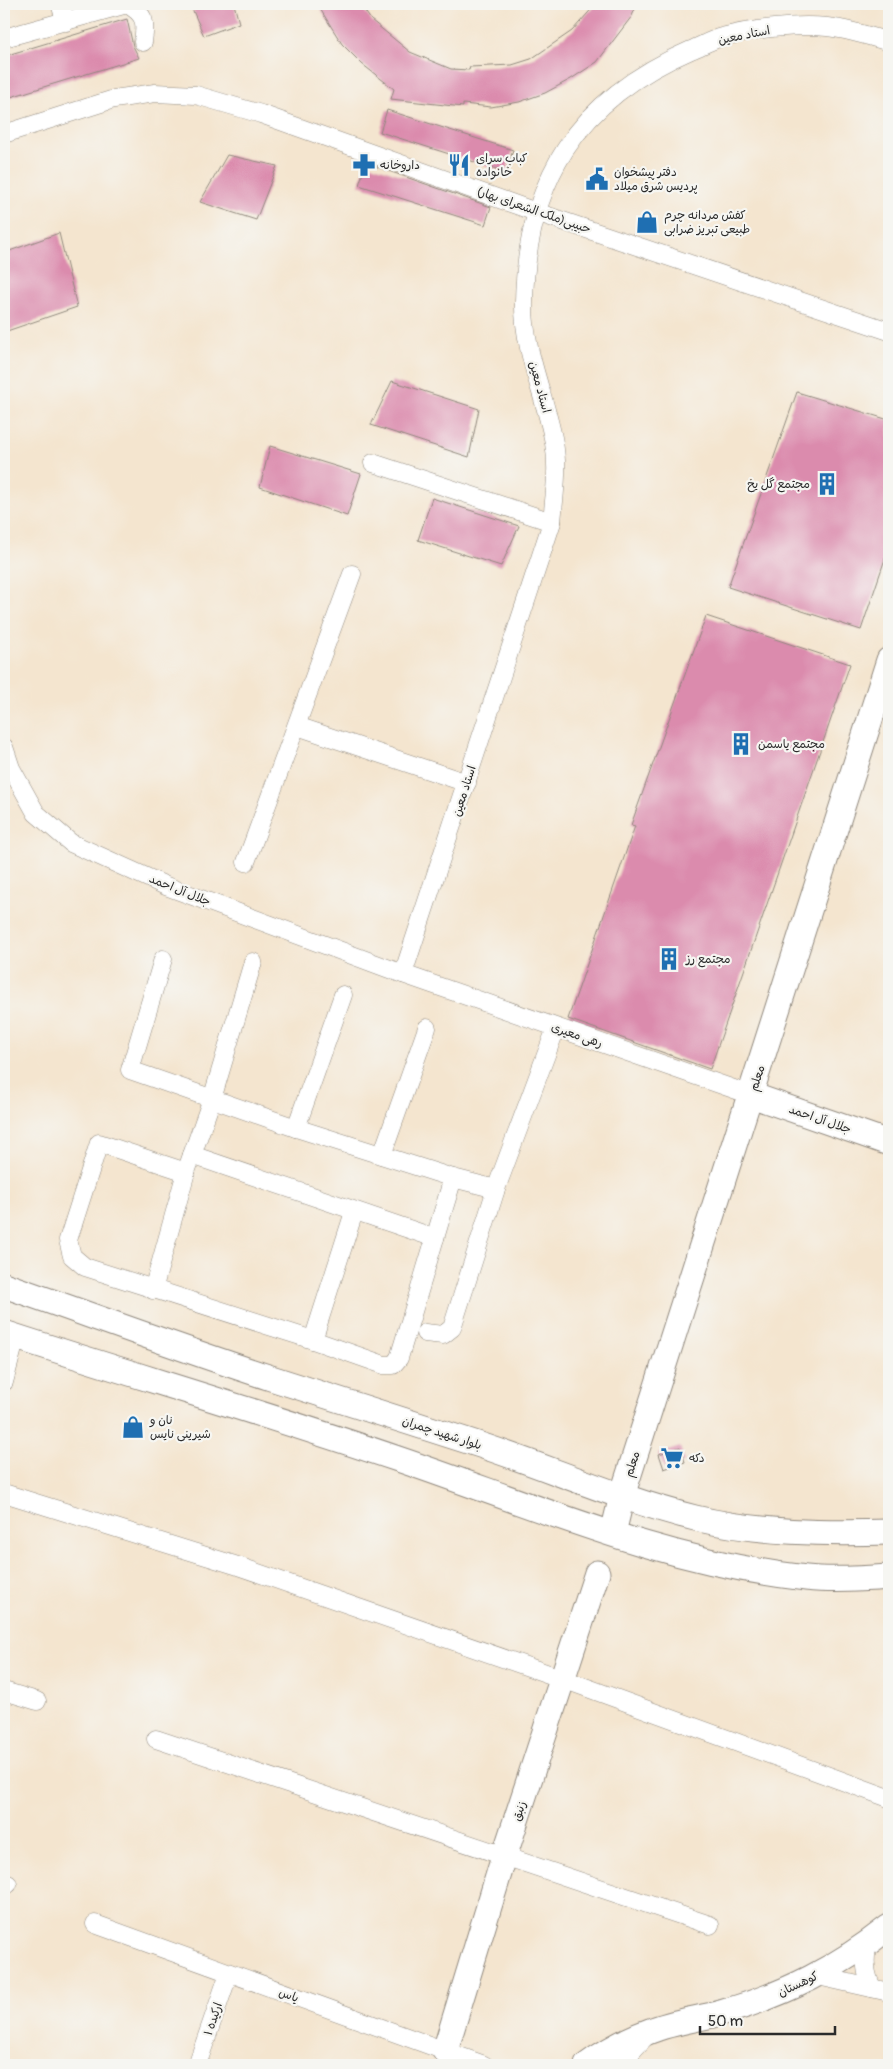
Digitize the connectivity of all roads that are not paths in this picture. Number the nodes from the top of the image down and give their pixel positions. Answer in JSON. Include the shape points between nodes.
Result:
{"nodes":[{"id":1,"x":60,"y":4,"type":"edge"},
{"id":2,"x":66,"y":22,"type":"junction"},
{"id":3,"x":4,"y":38,"type":"edge"},
{"id":4,"x":143,"y":42,"type":"dead end"},
{"id":5,"x":889,"y":42,"type":"edge"},
{"id":6,"x":4,"y":134,"type":"edge"},
{"id":7,"x":536,"y":212,"type":"junction"},
{"id":8,"x":889,"y":331,"type":"edge"},
{"id":9,"x":373,"y":463,"type":"dead end"},
{"id":10,"x":552,"y":522,"type":"junction"},
{"id":11,"x":352,"y":574,"type":"dead end"},
{"id":12,"x":889,"y":660,"type":"edge"},
{"id":13,"x":297,"y":726,"type":"junction"},
{"id":14,"x":4,"y":747,"type":"edge"},
{"id":15,"x":466,"y":783,"type":"junction"},
{"id":16,"x":246,"y":862,"type":"dead end"},
{"id":17,"x":163,"y":959,"type":"dead end"},
{"id":18,"x":253,"y":962,"type":"dead end"},
{"id":19,"x":403,"y":974,"type":"junction"},
{"id":20,"x":343,"y":996,"type":"dead end"},
{"id":21,"x":427,"y":1028,"type":"dead end"},
{"id":22,"x":556,"y":1028,"type":"junction"},
{"id":23,"x":751,"y":1096,"type":"junction"},
{"id":24,"x":212,"y":1099,"type":"junction"},
{"id":25,"x":296,"y":1128,"type":"junction"},
{"id":26,"x":889,"y":1143,"type":"edge"},
{"id":27,"x":192,"y":1155,"type":"junction"},
{"id":28,"x":382,"y":1155,"type":"junction"},
{"id":29,"x":186,"y":1172,"type":"junction"},
{"id":30,"x":452,"y":1178,"type":"junction"},
{"id":31,"x":496,"y":1189,"type":"junction"},
{"id":32,"x":354,"y":1212,"type":"junction"},
{"id":33,"x":435,"y":1238,"type":"junction"},
{"id":34,"x":4,"y":1285,"type":"edge"},
{"id":35,"x":153,"y":1290,"type":"junction"},
{"id":36,"x":425,"y":1333,"type":"dead end"},
{"id":37,"x":10,"y":1335,"type":"edge"},
{"id":38,"x":313,"y":1340,"type":"junction"},
{"id":39,"x":4,"y":1382,"type":"edge"},
{"id":40,"x":4,"y":1493,"type":"edge"},
{"id":41,"x":622,"y":1496,"type":"junction"},
{"id":42,"x":889,"y":1532,"type":"edge"},
{"id":43,"x":613,"y":1533,"type":"junction"},
{"id":44,"x":597,"y":1573,"type":"dead end"},
{"id":45,"x":889,"y":1577,"type":"edge"},
{"id":46,"x":563,"y":1679,"type":"junction"},
{"id":47,"x":4,"y":1690,"type":"edge"},
{"id":48,"x":37,"y":1701,"type":"dead end"},
{"id":49,"x":156,"y":1739,"type":"dead end"},
{"id":50,"x":889,"y":1798,"type":"edge"},
{"id":51,"x":504,"y":1857,"type":"junction"},
{"id":52,"x":95,"y":1924,"type":"dead end"},
{"id":53,"x":710,"y":1925,"type":"dead end"},
{"id":54,"x":889,"y":1928,"type":"edge"},
{"id":55,"x":868,"y":1944,"type":"junction"},
{"id":56,"x":229,"y":1973,"type":"junction"},
{"id":57,"x":818,"y":1976,"type":"junction"},
{"id":58,"x":872,"y":1988,"type":"junction"},
{"id":59,"x":889,"y":1992,"type":"edge"},
{"id":60,"x":651,"y":2030,"type":"junction"},
{"id":61,"x":445,"y":2051,"type":"junction"},
{"id":62,"x":197,"y":2065,"type":"edge"},
{"id":63,"x":484,"y":2065,"type":"edge"},
{"id":64,"x":587,"y":2065,"type":"edge"},
{"id":65,"x":627,"y":2065,"type":"edge"}],
"edges":[{"from":1,"to":2,"type":"street"},
{"from":2,"to":3,"type":"street"},
{"from":2,"to":4,"type":"street","via":[[127,4],[138,11],[145,24]]},
{"from":5,"to":7,"type":"street","name":"استاد معین","via":[[827,27],[771,29],[721,37],[663,62],[625,86],[592,113],[568,144]]},
{"from":6,"to":7,"type":"street","name":"حبیبی(ملک الشعرای بهار)","via":[[114,99],[155,93],[196,95],[261,114]]},
{"from":7,"to":8,"type":"street","name":"حبیبی(ملک الشعرای بهار)"},
{"from":7,"to":10,"type":"street","name":"استاد معین","via":[[527,256],[524,306],[536,374],[555,446]]},
{"from":9,"to":10,"type":"street"},
{"from":10,"to":15,"type":"street","name":"استاد معین"},
{"from":11,"to":13,"type":"street"},
{"from":12,"to":23,"type":"main road","name":"معلم"},
{"from":13,"to":15,"type":"street"},
{"from":13,"to":16,"type":"street"},
{"from":14,"to":19,"type":"street","name":"جلال آل احمد","via":[[11,768],[36,813],[71,843],[166,886]]},
{"from":15,"to":19,"type":"street","name":"استاد معین"},
{"from":17,"to":24,"type":"street","via":[[130,1070]]},
{"from":18,"to":24,"type":"street"},
{"from":19,"to":22,"type":"street","name":"رهی معیری"},
{"from":20,"to":25,"type":"street"},
{"from":21,"to":28,"type":"street"},
{"from":22,"to":23,"type":"street","name":"رهی معیری"},
{"from":22,"to":31,"type":"street"},
{"from":23,"to":26,"type":"main road","name":"جلال آل احمد"},
{"from":23,"to":41,"type":"main road","name":"معلم"},
{"from":24,"to":25,"type":"street"},
{"from":24,"to":27,"type":"street"},
{"from":25,"to":28,"type":"street"},
{"from":27,"to":29,"type":"street"},
{"from":27,"to":32,"type":"street"},
{"from":28,"to":30,"type":"street"},
{"from":29,"to":35,"type":"street"},
{"from":29,"to":35,"type":"street","via":[[99,1143],[68,1240],[72,1256],[85,1267]]},
{"from":30,"to":31,"type":"street"},
{"from":30,"to":33,"type":"street"},
{"from":31,"to":36,"type":"street","via":[[452,1328],[443,1335]]},
{"from":32,"to":33,"type":"street"},
{"from":32,"to":38,"type":"street"},
{"from":33,"to":38,"type":"street","via":[[399,1358],[393,1365],[384,1365]]},
{"from":34,"to":41,"type":"main road","name":"بلوار شهید چمران","via":[[270,1378],[475,1443]]},
{"from":35,"to":38,"type":"street"},
{"from":37,"to":39,"type":"street"},
{"from":37,"to":43,"type":"main road","via":[[176,1386]]},
{"from":40,"to":46,"type":"street","via":[[238,1566]]},
{"from":41,"to":42,"type":"main road","name":"بلوار شهید چمران","via":[[696,1518],[738,1526],[853,1534]]},
{"from":41,"to":43,"type":"main road","name":"معلم"},
{"from":43,"to":45,"type":"main road","via":[[673,1553],[806,1578]]},
{"from":44,"to":46,"type":"main road","name":"زنبق"},
{"from":46,"to":50,"type":"street"},
{"from":46,"to":51,"type":"main road","name":"زنبق"},
{"from":47,"to":48,"type":"street"},
{"from":49,"to":51,"type":"street"},
{"from":51,"to":53,"type":"street"},
{"from":51,"to":61,"type":"main road","name":"زنبق"},
{"from":52,"to":56,"type":"street","name":"یاس"},
{"from":54,"to":55,"type":"main road","name":"کوهستان"},
{"from":55,"to":57,"type":"main road","name":"کوهستان"},
{"from":55,"to":58,"type":"street","via":[[866,1973]]},
{"from":56,"to":61,"type":"street","name":"یاس"},
{"from":56,"to":62,"type":"street","name":"ارکیده ۱"},
{"from":57,"to":58,"type":"street"},
{"from":57,"to":60,"type":"main road","name":"کوهستان","via":[[781,1993],[724,2012]]},
{"from":58,"to":59,"type":"street"},
{"from":60,"to":64,"type":"main road","name":"کوهستان"},
{"from":60,"to":65,"type":"street","via":[[632,2051]]},
{"from":61,"to":63,"type":"street","name":"یاس"}]}
